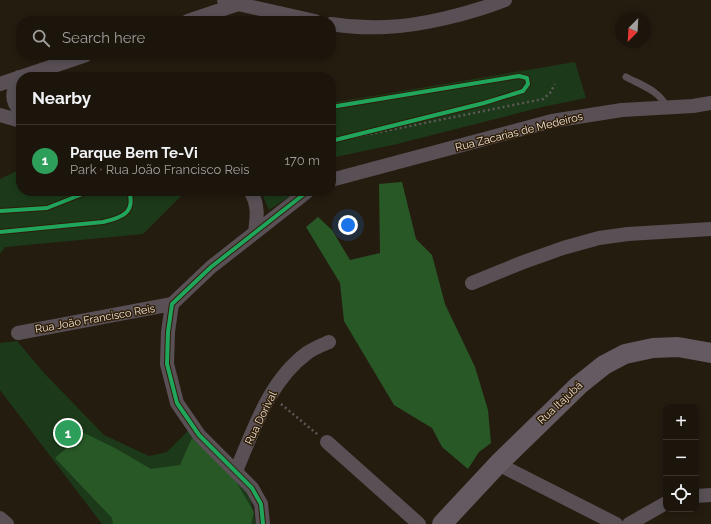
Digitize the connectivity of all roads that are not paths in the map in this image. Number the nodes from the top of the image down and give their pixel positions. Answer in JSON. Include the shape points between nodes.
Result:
{"nodes":[{"id":1,"x":224,"y":0,"type":"edge"},
{"id":2,"x":505,"y":0,"type":"edge"},
{"id":3,"x":238,"y":4,"type":"junction"},
{"id":4,"x":203,"y":16,"type":"edge"},
{"id":5,"x":292,"y":16,"type":"edge"},
{"id":6,"x":336,"y":25,"type":"edge"},
{"id":7,"x":71,"y":60,"type":"edge"},
{"id":8,"x":34,"y":72,"type":"edge"},
{"id":9,"x":626,"y":77,"type":"dead end"},
{"id":10,"x":16,"y":78,"type":"edge"},
{"id":11,"x":0,"y":84,"type":"edge"},
{"id":12,"x":16,"y":84,"type":"edge"},
{"id":13,"x":711,"y":103,"type":"edge"},
{"id":14,"x":16,"y":107,"type":"edge"},
{"id":15,"x":667,"y":107,"type":"junction"},
{"id":16,"x":0,"y":115,"type":"edge"},
{"id":17,"x":16,"y":120,"type":"edge"},
{"id":18,"x":336,"y":179,"type":"edge"},
{"id":19,"x":252,"y":196,"type":"edge"},
{"id":20,"x":302,"y":196,"type":"edge"},
{"id":21,"x":711,"y":229,"type":"edge"},
{"id":22,"x":255,"y":232,"type":"junction"},
{"id":23,"x":472,"y":283,"type":"dead end"},
{"id":24,"x":172,"y":304,"type":"junction"},
{"id":25,"x":18,"y":333,"type":"dead end"},
{"id":26,"x":329,"y":342,"type":"dead end"},
{"id":27,"x":711,"y":353,"type":"edge"},
{"id":28,"x":327,"y":442,"type":"road end"},
{"id":29,"x":498,"y":464,"type":"junction"},
{"id":30,"x":236,"y":471,"type":"junction"},
{"id":31,"x":711,"y":495,"type":"edge"},
{"id":32,"x":699,"y":496,"type":"edge"},
{"id":33,"x":663,"y":505,"type":"edge"},
{"id":34,"x":0,"y":518,"type":"edge"},
{"id":35,"x":7,"y":524,"type":"edge"},
{"id":36,"x":264,"y":524,"type":"edge"},
{"id":37,"x":419,"y":524,"type":"edge"},
{"id":38,"x":442,"y":524,"type":"edge"},
{"id":39,"x":616,"y":524,"type":"edge"},
{"id":40,"x":629,"y":524,"type":"edge"}],
"edges":[{"from":1,"to":3,"type":"street"},
{"from":2,"to":6,"type":"street","via":[[426,22],[386,28]]},
{"from":3,"to":4,"type":"street"},
{"from":3,"to":5,"type":"street"},
{"from":7,"to":8,"type":"street"},
{"from":9,"to":15,"type":"lane","via":[[654,91]]},
{"from":10,"to":11,"type":"street"},
{"from":12,"to":14,"type":"street","via":[[13,100]]},
{"from":13,"to":15,"type":"street","name":"Rua Zacarias de Medeiros"},
{"from":15,"to":18,"type":"street","name":"Rua Zacarias de Medeiros","via":[[622,110],[552,121]]},
{"from":16,"to":17,"type":"street"},
{"from":19,"to":22,"type":"street","via":[[257,208]]},
{"from":20,"to":22,"type":"street"},
{"from":21,"to":23,"type":"street","via":[[599,238],[563,248]]},
{"from":22,"to":24,"type":"street","via":[[211,267]]},
{"from":24,"to":25,"type":"street","name":"Rua João Francisco Reis"},
{"from":24,"to":30,"type":"street","via":[[167,364],[177,403],[199,435]]},
{"from":26,"to":30,"type":"street","name":"Rua Dorival","via":[[308,353],[290,368],[270,395]]},
{"from":27,"to":29,"type":"street","name":"Rua Itajubá","via":[[678,347],[653,348],[625,354],[604,365],[579,385]]},
{"from":28,"to":37,"type":"street"},
{"from":29,"to":38,"type":"street","name":"Rua Itajubá"},
{"from":29,"to":39,"type":"street"},
{"from":30,"to":36,"type":"street","via":[[252,488],[261,504]]},
{"from":31,"to":32,"type":"street"},
{"from":33,"to":40,"type":"street"},
{"from":34,"to":35,"type":"street"}]}
